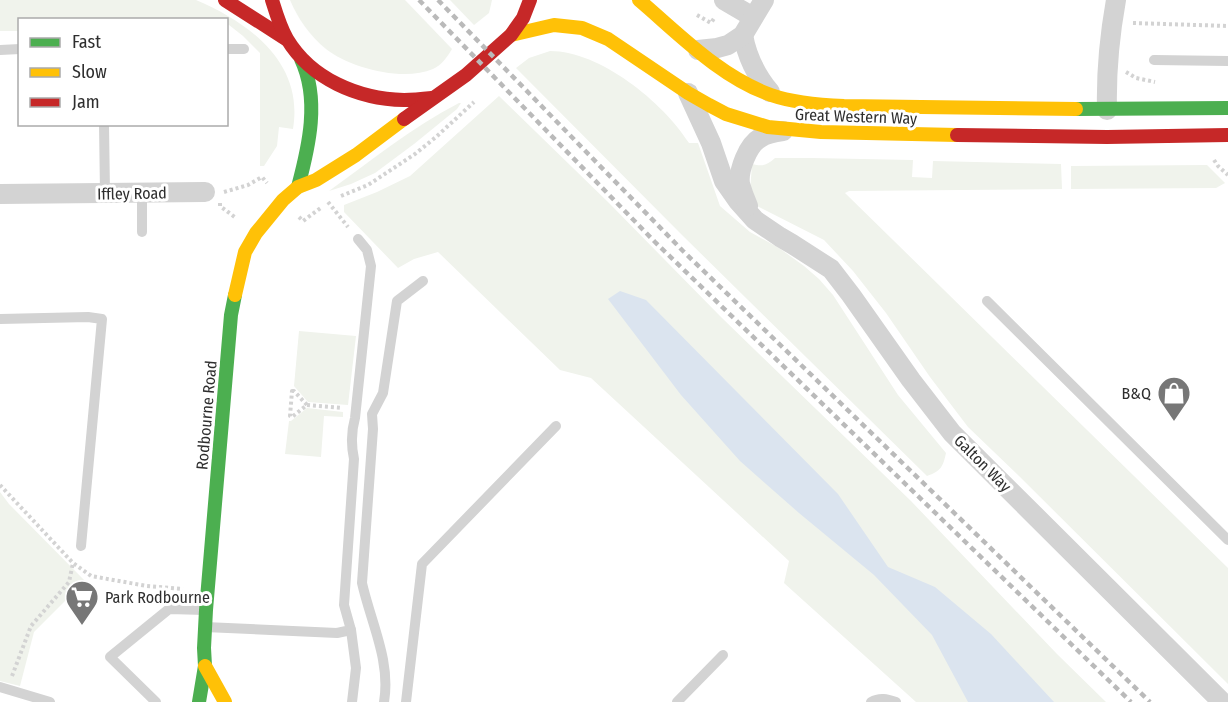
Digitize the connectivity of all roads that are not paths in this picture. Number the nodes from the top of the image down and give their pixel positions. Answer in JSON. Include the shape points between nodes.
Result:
{"nodes":[{"id":1,"x":225,"y":0,"type":"edge"},
{"id":2,"x":272,"y":0,"type":"edge"},
{"id":3,"x":530,"y":0,"type":"edge"},
{"id":4,"x":639,"y":0,"type":"edge"},
{"id":5,"x":1116,"y":0,"type":"edge"},
{"id":6,"x":726,"y":1,"type":"edge"},
{"id":7,"x":759,"y":8,"type":"edge"},
{"id":8,"x":511,"y":35,"type":"junction"},
{"id":9,"x":743,"y":35,"type":"junction"},
{"id":10,"x":286,"y":39,"type":"junction"},
{"id":11,"x":228,"y":49,"type":"edge"},
{"id":12,"x":244,"y":49,"type":"dead end"},
{"id":13,"x":0,"y":50,"type":"edge"},
{"id":14,"x":18,"y":50,"type":"edge"},
{"id":15,"x":698,"y":50,"type":"junction"},
{"id":16,"x":301,"y":59,"type":"junction"},
{"id":17,"x":1154,"y":60,"type":"dead end"},
{"id":18,"x":1228,"y":61,"type":"edge"},
{"id":19,"x":688,"y":93,"type":"junction"},
{"id":20,"x":773,"y":95,"type":"junction"},
{"id":21,"x":432,"y":98,"type":"junction"},
{"id":22,"x":1228,"y":108,"type":"edge"},
{"id":23,"x":1107,"y":110,"type":"junction"},
{"id":24,"x":104,"y":126,"type":"edge"},
{"id":25,"x":788,"y":130,"type":"junction"},
{"id":26,"x":1228,"y":135,"type":"edge"},
{"id":27,"x":297,"y":187,"type":"junction"},
{"id":28,"x":215,"y":190,"type":"road end"},
{"id":29,"x":105,"y":193,"type":"junction"},
{"id":30,"x":142,"y":193,"type":"junction"},
{"id":31,"x":0,"y":194,"type":"edge"},
{"id":32,"x":755,"y":220,"type":"junction"},
{"id":33,"x":142,"y":232,"type":"dead end"},
{"id":34,"x":358,"y":239,"type":"road end"},
{"id":35,"x":423,"y":281,"type":"dead end"},
{"id":36,"x":987,"y":302,"type":"dead end"},
{"id":37,"x":0,"y":319,"type":"edge"},
{"id":38,"x":556,"y":426,"type":"dead end"},
{"id":39,"x":1228,"y":540,"type":"edge"},
{"id":40,"x":81,"y":546,"type":"dead end"},
{"id":41,"x":206,"y":610,"type":"junction"},
{"id":42,"x":205,"y":627,"type":"junction"},
{"id":43,"x":351,"y":630,"type":"junction"},
{"id":44,"x":723,"y":655,"type":"dead end"},
{"id":45,"x":205,"y":666,"type":"junction"},
{"id":46,"x":4,"y":688,"type":"edge"},
{"id":47,"x":50,"y":702,"type":"edge"},
{"id":48,"x":156,"y":702,"type":"edge"},
{"id":49,"x":199,"y":702,"type":"edge"},
{"id":50,"x":225,"y":702,"type":"edge"},
{"id":51,"x":352,"y":702,"type":"edge"},
{"id":52,"x":384,"y":702,"type":"edge"},
{"id":53,"x":406,"y":702,"type":"edge"},
{"id":54,"x":677,"y":702,"type":"edge"},
{"id":55,"x":871,"y":702,"type":"edge"},
{"id":56,"x":896,"y":702,"type":"edge"},
{"id":57,"x":1222,"y":702,"type":"edge"}],
"edges":[{"from":1,"to":10,"type":"main road"},
{"from":2,"to":10,"type":"main road"},
{"from":3,"to":8,"type":"main road"},
{"from":4,"to":15,"type":"main road","name":"Great Western Way"},
{"from":5,"to":23,"type":"street","via":[[1107,71]]},
{"from":6,"to":7,"type":"street"},
{"from":7,"to":9,"type":"street"},
{"from":8,"to":19,"type":"main road","name":"Great Western Way","via":[[554,25],[582,28],[608,39]]},
{"from":8,"to":21,"type":"main road","name":"Rodbourne Road","via":[[466,75]]},
{"from":9,"to":15,"type":"street","via":[[728,45]]},
{"from":9,"to":20,"type":"street","via":[[755,72]]},
{"from":10,"to":16,"type":"main road"},
{"from":11,"to":12,"type":"lane"},
{"from":13,"to":14,"type":"lane"},
{"from":15,"to":20,"type":"main road","name":"Great Western Way","via":[[750,86]]},
{"from":16,"to":21,"type":"main road","via":[[353,91],[398,100]]},
{"from":16,"to":27,"type":"main road","via":[[310,83],[311,108]]},
{"from":17,"to":18,"type":"lane"},
{"from":19,"to":25,"type":"main road","name":"Great Western Way","via":[[726,114],[768,128]]},
{"from":19,"to":32,"type":"street","name":"Galton Way","via":[[724,181]]},
{"from":20,"to":23,"type":"main road","name":"Great Western Way","via":[[832,105]]},
{"from":21,"to":27,"type":"main road","name":"Rodbourne Road","via":[[356,155]]},
{"from":22,"to":23,"type":"main road","name":"Great Western Way"},
{"from":24,"to":29,"type":"lane"},
{"from":25,"to":26,"type":"main road","name":"Great Western Way","via":[[1032,136]]},
{"from":25,"to":32,"type":"street","via":[[760,138],[743,163],[740,183]]},
{"from":27,"to":41,"type":"main road","name":"Rodbourne Road","via":[[256,233],[245,252],[234,295]]},
{"from":28,"to":30,"type":"street","name":"Iffley Road"},
{"from":29,"to":30,"type":"street","name":"Iffley Road"},
{"from":29,"to":31,"type":"street","name":"Iffley Road"},
{"from":30,"to":33,"type":"lane"},
{"from":32,"to":57,"type":"street","name":"Galton Way","via":[[831,269],[952,433]]},
{"from":34,"to":43,"type":"lane","via":[[367,250],[370,266],[351,447],[354,459],[344,605]]},
{"from":35,"to":52,"type":"lane","via":[[397,301],[383,393],[372,414],[362,583],[385,669]]},
{"from":36,"to":39,"type":"lane"},
{"from":37,"to":40,"type":"lane","via":[[102,319]]},
{"from":38,"to":53,"type":"lane","via":[[422,564]]},
{"from":41,"to":42,"type":"main road","name":"Rodbourne Road"},
{"from":41,"to":48,"type":"lane","via":[[169,609],[110,657]]},
{"from":42,"to":43,"type":"lane","via":[[337,633]]},
{"from":42,"to":45,"type":"main road","name":"Rodbourne Road"},
{"from":43,"to":51,"type":"lane","via":[[356,668]]},
{"from":44,"to":54,"type":"lane"},
{"from":45,"to":49,"type":"main road","name":"Rodbourne Road"},
{"from":45,"to":50,"type":"main road","name":"Rodbourne Road"},
{"from":46,"to":47,"type":"lane"},
{"from":55,"to":56,"type":"lane"}]}
